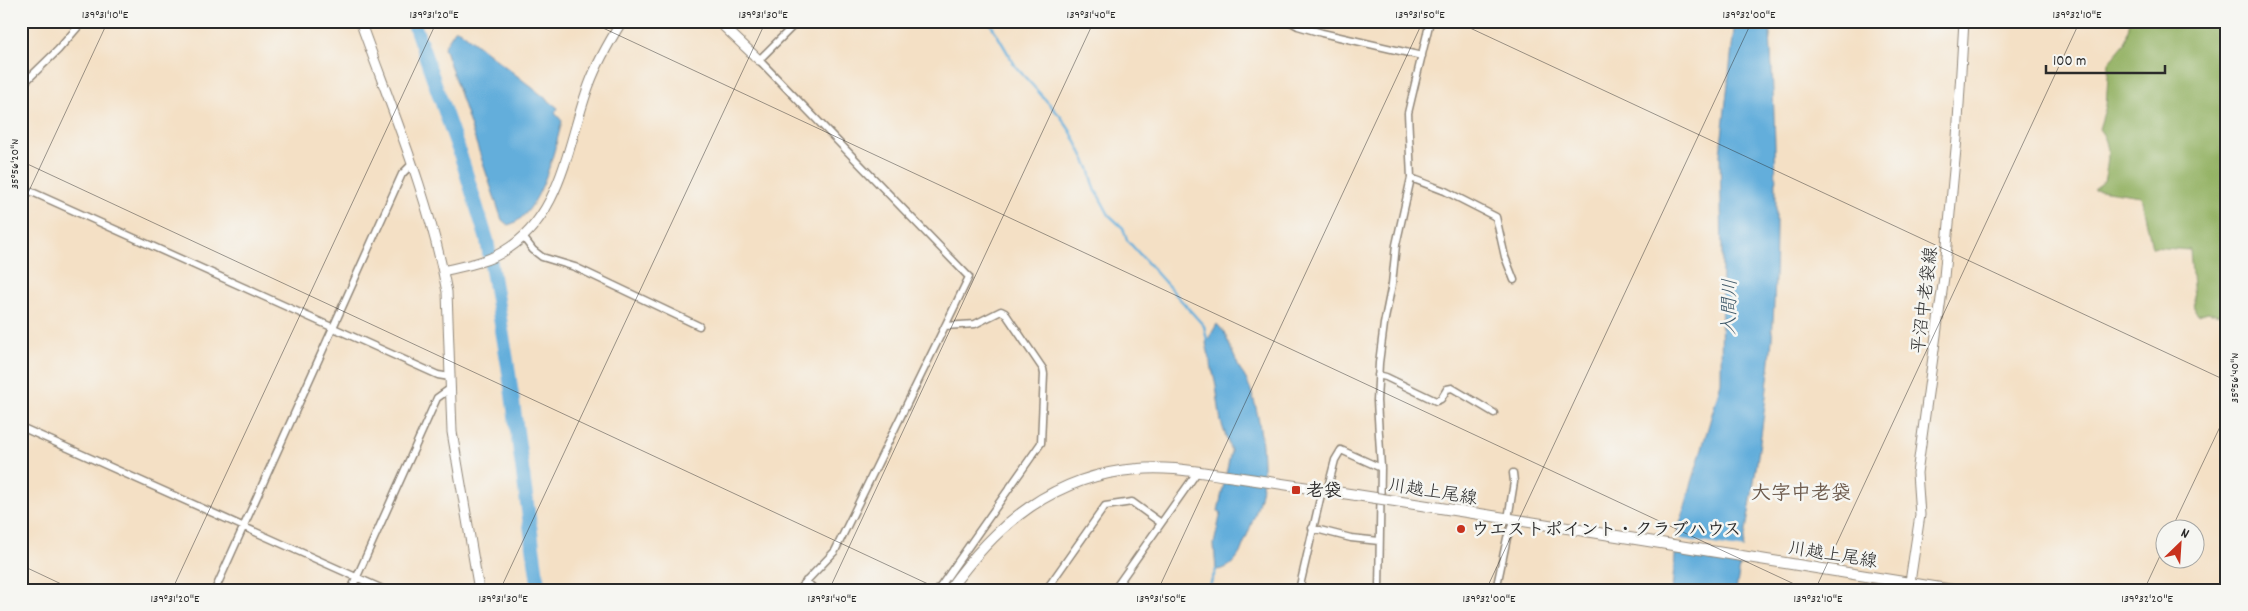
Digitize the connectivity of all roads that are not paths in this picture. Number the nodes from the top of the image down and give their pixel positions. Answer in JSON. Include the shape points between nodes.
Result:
{"nodes":[{"id":1,"x":83,"y":21,"type":"edge"},
{"id":2,"x":360,"y":21,"type":"edge"},
{"id":3,"x":622,"y":21,"type":"edge"},
{"id":4,"x":718,"y":21,"type":"edge"},
{"id":5,"x":798,"y":21,"type":"edge"},
{"id":6,"x":1290,"y":21,"type":"edge"},
{"id":7,"x":1430,"y":21,"type":"edge"},
{"id":8,"x":1964,"y":21,"type":"edge"},
{"id":9,"x":1422,"y":56,"type":"junction"},
{"id":10,"x":759,"y":60,"type":"junction"},
{"id":11,"x":21,"y":86,"type":"edge"},
{"id":12,"x":411,"y":165,"type":"junction"},
{"id":13,"x":1412,"y":178,"type":"junction"},
{"id":14,"x":21,"y":188,"type":"edge"},
{"id":15,"x":523,"y":237,"type":"junction"},
{"id":16,"x":443,"y":271,"type":"junction"},
{"id":17,"x":1514,"y":280,"type":"dead end"},
{"id":18,"x":699,"y":326,"type":"dead end"},
{"id":19,"x":945,"y":326,"type":"junction"},
{"id":20,"x":333,"y":327,"type":"junction"},
{"id":21,"x":1378,"y":375,"type":"junction"},
{"id":22,"x":450,"y":377,"type":"junction"},
{"id":23,"x":451,"y":388,"type":"junction"},
{"id":24,"x":1494,"y":413,"type":"dead end"},
{"id":25,"x":21,"y":427,"type":"edge"},
{"id":26,"x":1381,"y":468,"type":"junction"},
{"id":27,"x":1198,"y":471,"type":"junction"},
{"id":28,"x":1513,"y":473,"type":"dead end"},
{"id":29,"x":1325,"y":491,"type":"junction"},
{"id":30,"x":1515,"y":520,"type":"junction"},
{"id":31,"x":1161,"y":523,"type":"junction"},
{"id":32,"x":244,"y":527,"type":"junction"},
{"id":33,"x":1312,"y":528,"type":"junction"},
{"id":34,"x":1379,"y":541,"type":"junction"},
{"id":35,"x":357,"y":578,"type":"junction"},
{"id":36,"x":806,"y":581,"type":"junction"},
{"id":37,"x":1906,"y":584,"type":"edge"},
{"id":38,"x":215,"y":590,"type":"edge"},
{"id":39,"x":351,"y":590,"type":"edge"},
{"id":40,"x":385,"y":590,"type":"edge"},
{"id":41,"x":479,"y":590,"type":"edge"},
{"id":42,"x":798,"y":590,"type":"edge"},
{"id":43,"x":815,"y":590,"type":"edge"},
{"id":44,"x":938,"y":590,"type":"edge"},
{"id":45,"x":949,"y":590,"type":"edge"},
{"id":46,"x":1046,"y":590,"type":"edge"},
{"id":47,"x":1114,"y":590,"type":"edge"},
{"id":48,"x":1299,"y":590,"type":"edge"},
{"id":49,"x":1379,"y":590,"type":"edge"},
{"id":50,"x":1496,"y":590,"type":"edge"},
{"id":51,"x":1953,"y":590,"type":"edge"}],
"edges":[{"from":1,"to":11,"type":"street"},
{"from":2,"to":12,"type":"street"},
{"from":3,"to":15,"type":"street","via":[[590,84],[549,205]]},
{"from":4,"to":10,"type":"street"},
{"from":5,"to":10,"type":"street"},
{"from":6,"to":9,"type":"street","via":[[1322,33]]},
{"from":7,"to":9,"type":"street"},
{"from":8,"to":37,"type":"street","name":"平沼中老袋線","via":[[1956,148],[1936,337],[1917,472],[1920,515]]},
{"from":9,"to":13,"type":"street","via":[[1408,113]]},
{"from":10,"to":19,"type":"street","via":[[967,273],[969,277]]},
{"from":12,"to":16,"type":"street"},
{"from":12,"to":20,"type":"street","via":[[402,174]]},
{"from":13,"to":17,"type":"street","via":[[1462,198],[1496,217]]},
{"from":13,"to":21,"type":"street","via":[[1396,245]]},
{"from":14,"to":20,"type":"street"},
{"from":15,"to":16,"type":"street","via":[[483,261]]},
{"from":15,"to":18,"type":"street","via":[[542,257],[575,267]]},
{"from":16,"to":22,"type":"street","via":[[447,292]]},
{"from":19,"to":36,"type":"street","via":[[836,551]]},
{"from":19,"to":44,"type":"street","via":[[975,324],[1001,311],[1044,374],[1041,443]]},
{"from":20,"to":22,"type":"street","via":[[438,375]]},
{"from":20,"to":32,"type":"street"},
{"from":21,"to":24,"type":"street","via":[[1436,401],[1452,388]]},
{"from":21,"to":26,"type":"street"},
{"from":22,"to":23,"type":"street"},
{"from":23,"to":35,"type":"street","via":[[437,398]]},
{"from":23,"to":41,"type":"street","via":[[452,432]]},
{"from":25,"to":32,"type":"street"},
{"from":26,"to":29,"type":"street","via":[[1341,450]]},
{"from":26,"to":34,"type":"street"},
{"from":27,"to":29,"type":"main road","name":"川越上尾線"},
{"from":27,"to":31,"type":"street"},
{"from":27,"to":45,"type":"main road","name":"川越上尾線","via":[[1135,469],[1085,480],[1048,495],[1017,515],[992,537]]},
{"from":28,"to":30,"type":"street"},
{"from":29,"to":30,"type":"main road","name":"川越上尾線","bridge":true},
{"from":29,"to":33,"type":"street"},
{"from":30,"to":37,"type":"main road","name":"川越上尾線"},
{"from":30,"to":50,"type":"street","via":[[1507,538]]},
{"from":31,"to":46,"type":"street","via":[[1132,502],[1105,506]]},
{"from":31,"to":47,"type":"street"},
{"from":32,"to":35,"type":"street"},
{"from":32,"to":38,"type":"street"},
{"from":33,"to":34,"type":"street"},
{"from":33,"to":48,"type":"street"},
{"from":34,"to":49,"type":"street"},
{"from":35,"to":39,"type":"street"},
{"from":35,"to":40,"type":"street"},
{"from":36,"to":42,"type":"street"},
{"from":36,"to":43,"type":"street"},
{"from":37,"to":51,"type":"main road","name":"川越上尾線"}]}
